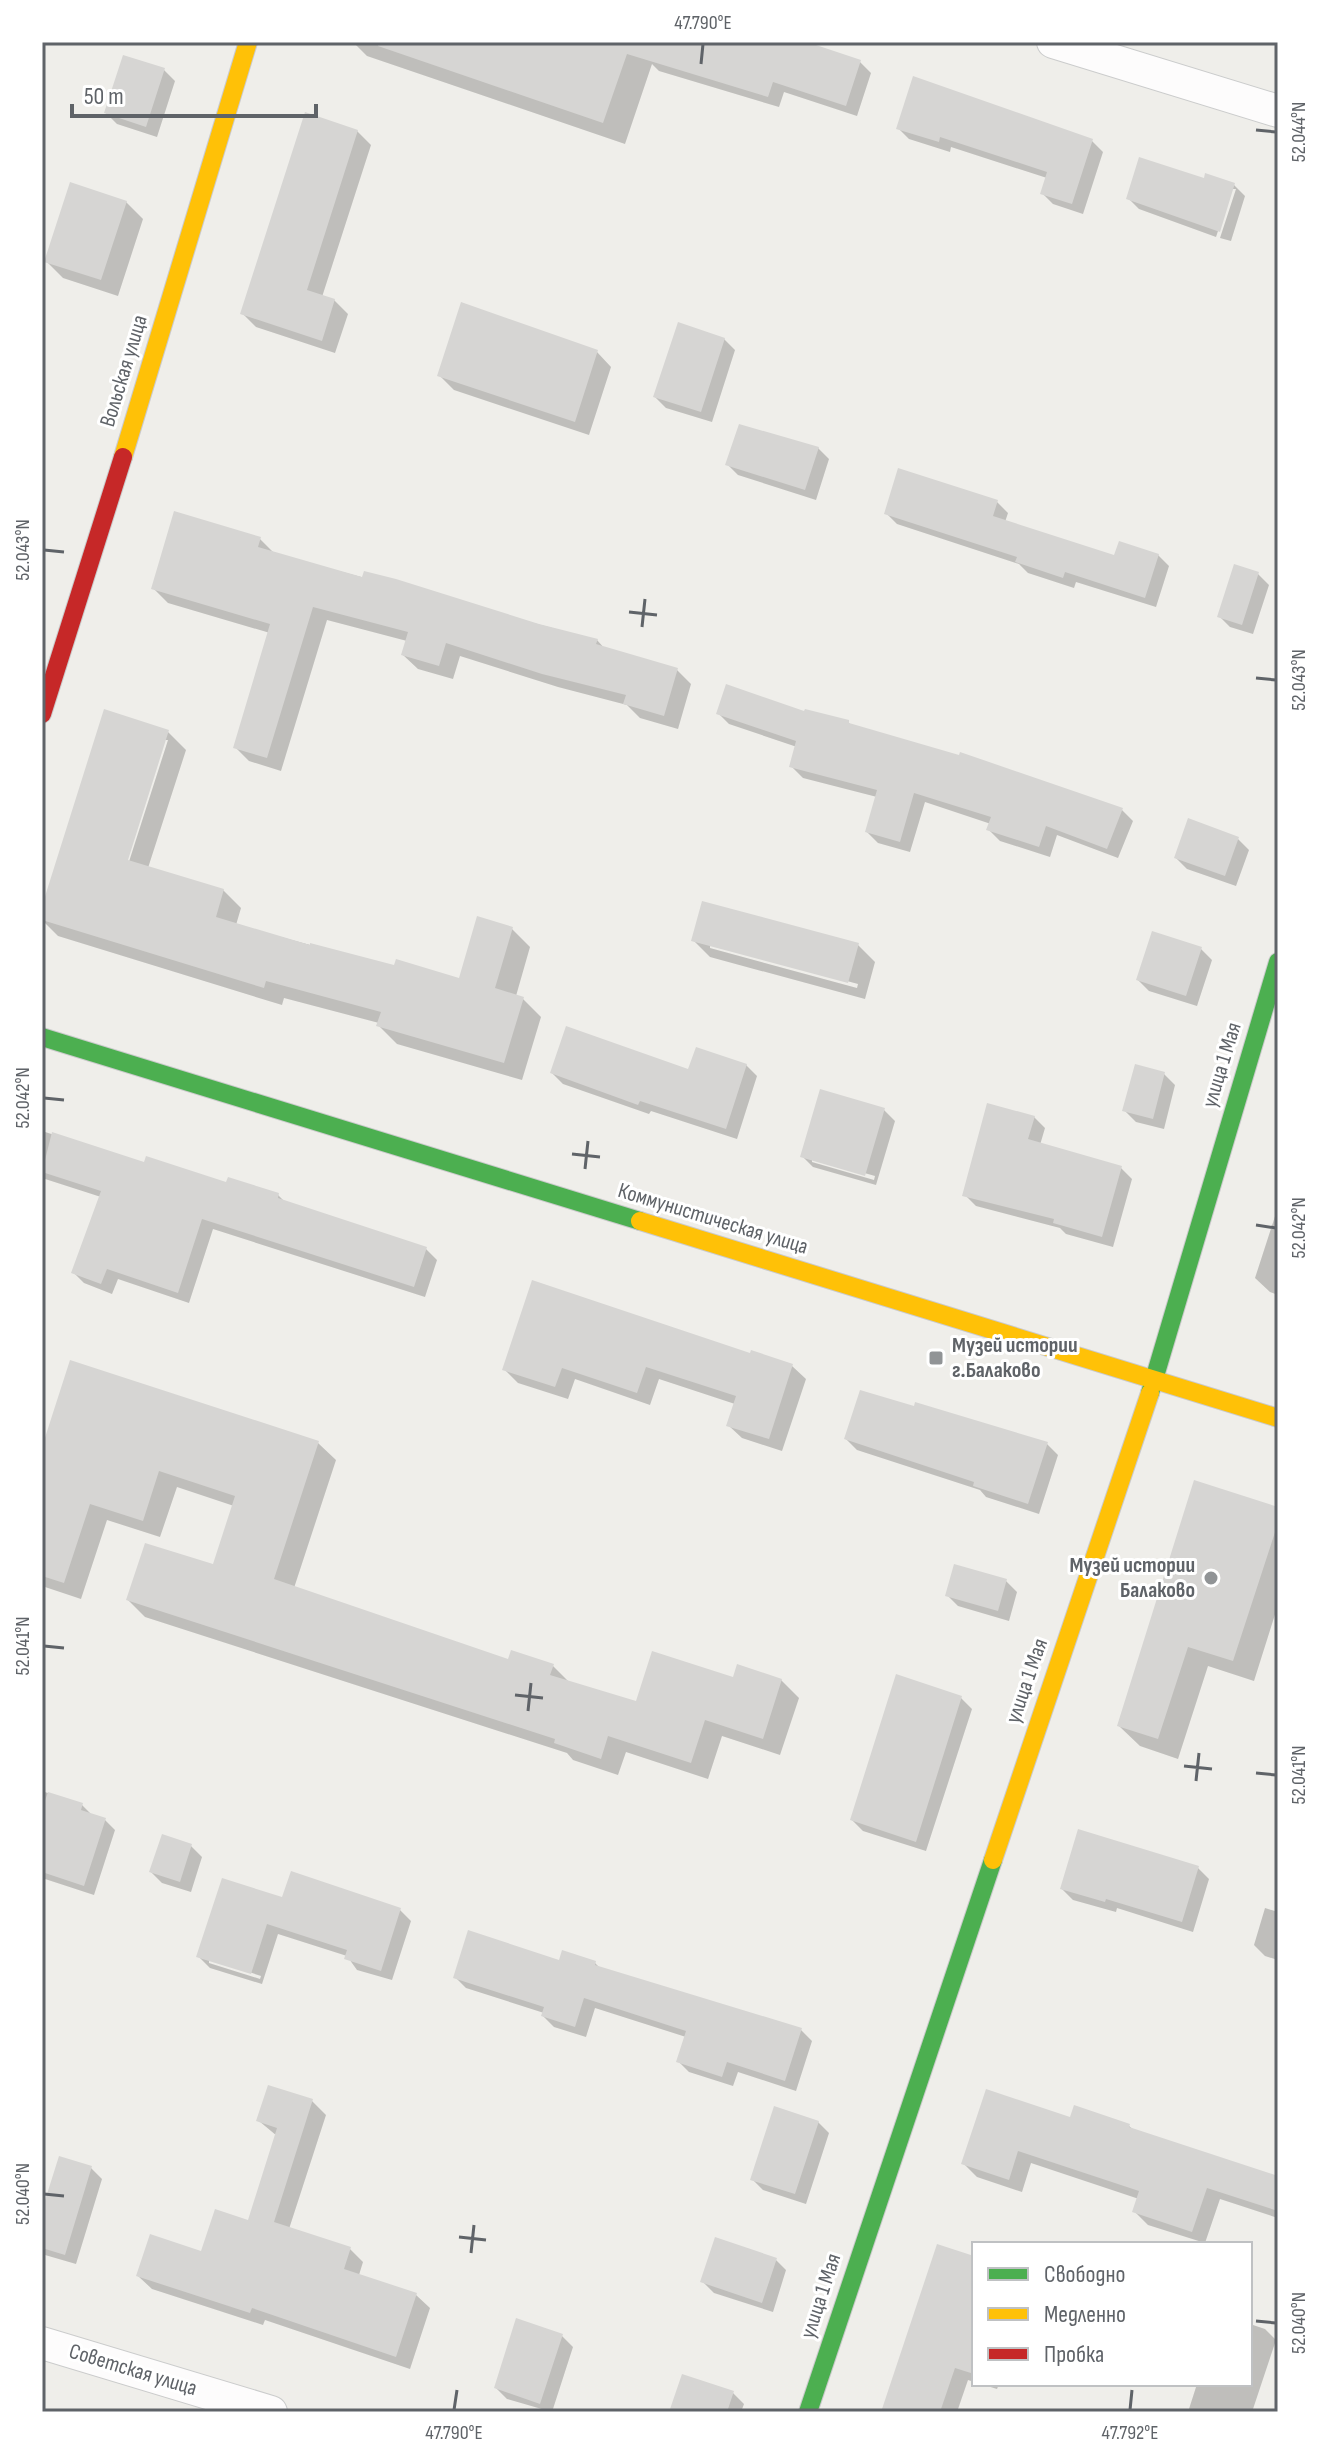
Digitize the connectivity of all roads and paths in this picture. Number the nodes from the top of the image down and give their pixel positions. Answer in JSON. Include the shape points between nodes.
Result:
{"nodes":[{"id":1,"x":248,"y":42,"type":"edge"},
{"id":2,"x":1053,"y":42,"type":"edge"},
{"id":3,"x":1278,"y":111,"type":"edge"},
{"id":4,"x":42,"y":714,"type":"edge"},
{"id":5,"x":1278,"y":962,"type":"edge"},
{"id":6,"x":42,"y":1037,"type":"edge"},
{"id":7,"x":1154,"y":1380,"type":"junction"},
{"id":8,"x":1278,"y":1418,"type":"edge"},
{"id":9,"x":42,"y":2343,"type":"edge"},
{"id":10,"x":271,"y":2412,"type":"edge"},
{"id":11,"x":808,"y":2412,"type":"edge"}],
"edges":[{"from":1,"to":4,"type":"street","name":"Вольская улица"},
{"from":2,"to":3,"type":"street"},
{"from":5,"to":7,"type":"street","name":"улица 1 Мая"},
{"from":6,"to":7,"type":"street","name":"Коммунистическая улица"},
{"from":7,"to":8,"type":"street","name":"Коммунистическая улица"},
{"from":7,"to":11,"type":"street","name":"улица 1 Мая"},
{"from":9,"to":10,"type":"street","name":"Советская улица"}]}
